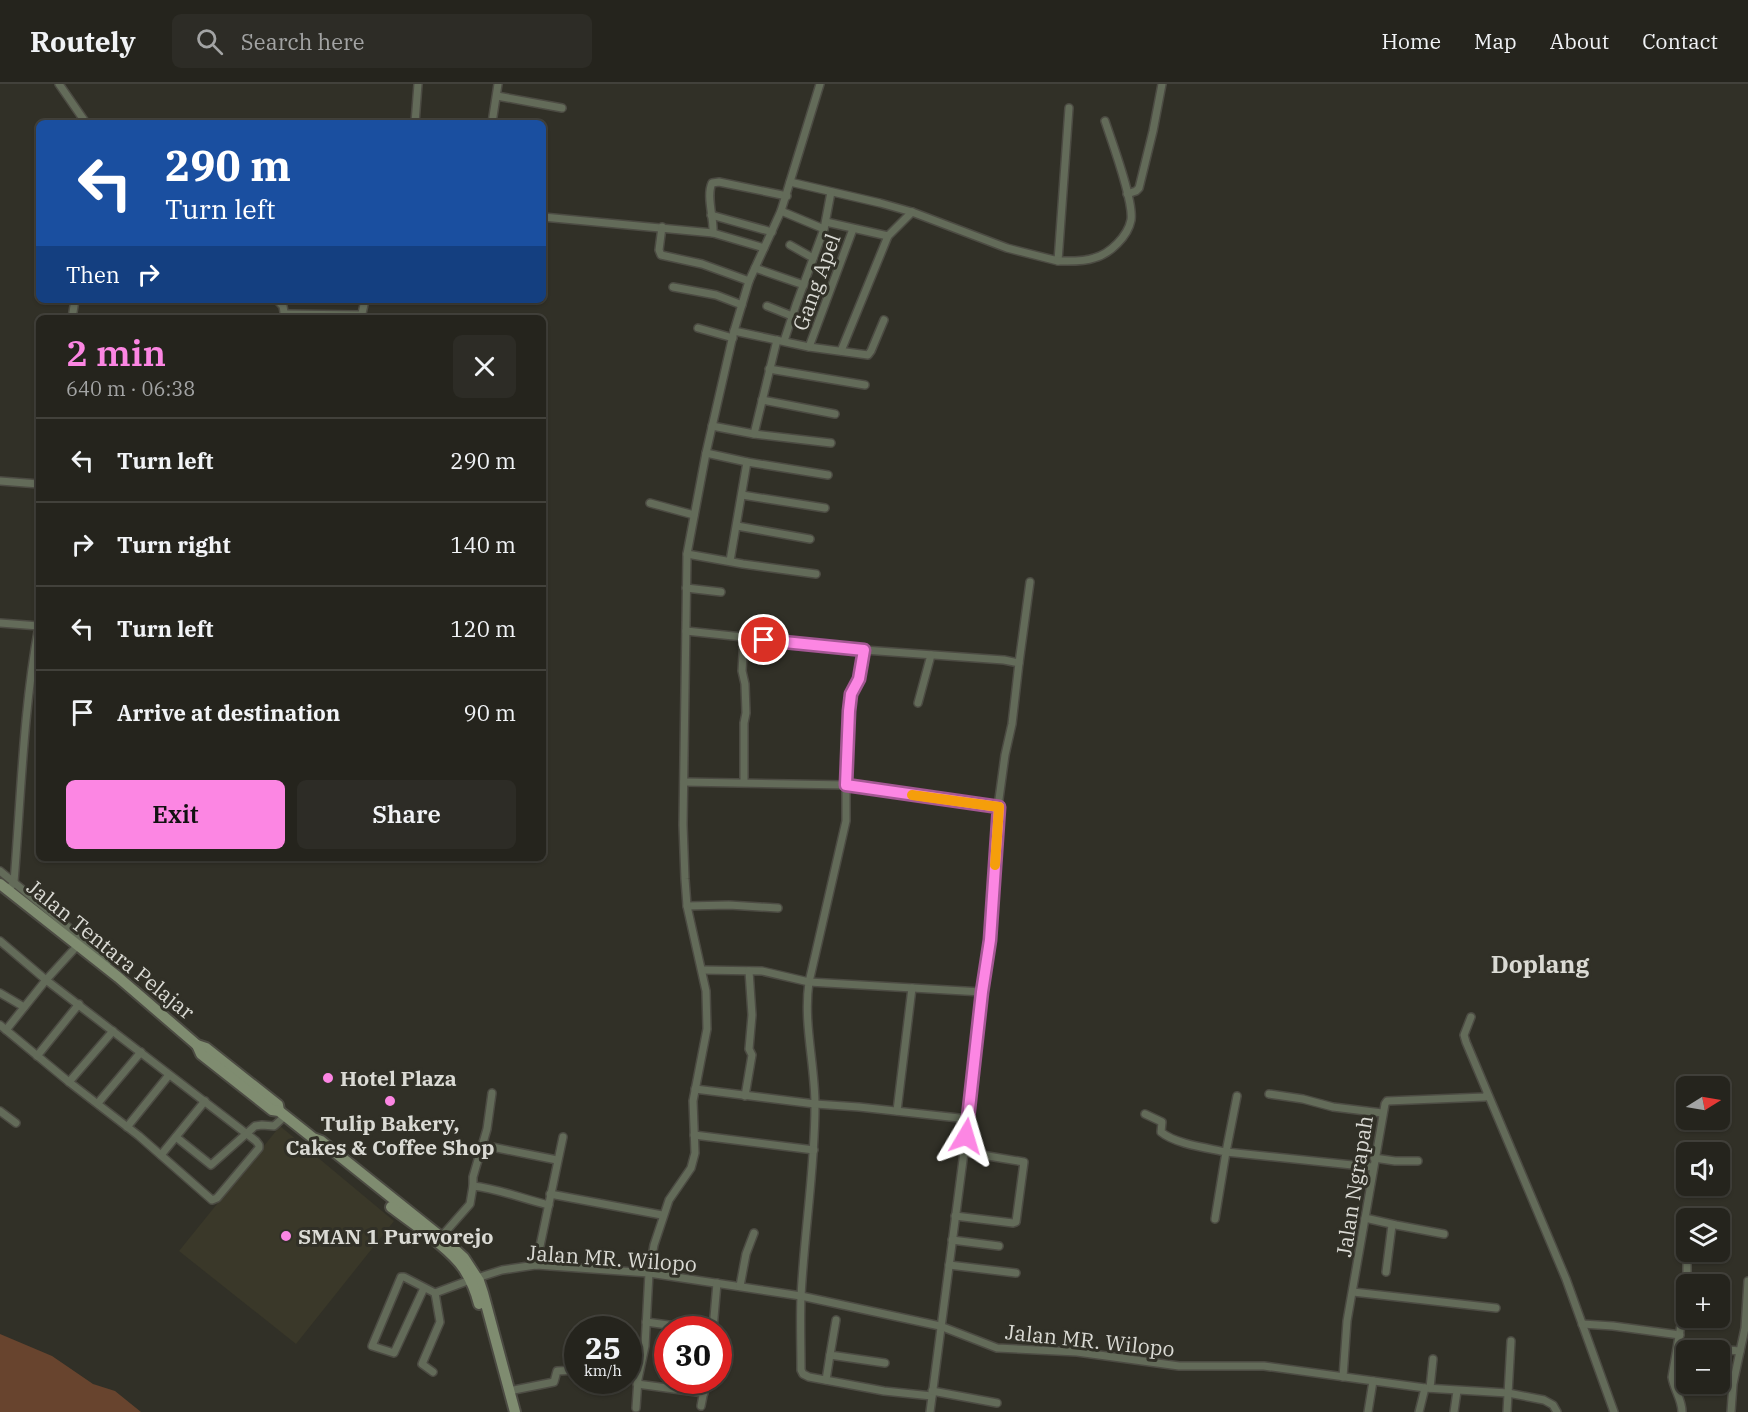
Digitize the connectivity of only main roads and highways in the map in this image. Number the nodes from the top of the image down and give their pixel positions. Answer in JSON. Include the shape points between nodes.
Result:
{"nodes":[{"id":1,"x":7,"y":886,"type":"edge"},
{"id":2,"x":313,"y":1138,"type":"junction"},
{"id":3,"x":466,"y":1266,"type":"junction"},
{"id":4,"x":474,"y":1279,"type":"junction"},
{"id":5,"x":507,"y":1412,"type":"edge"},
{"id":6,"x":515,"y":1412,"type":"edge"}],
"edges":[{"from":1,"to":2,"type":"main road","name":"Jalan Tentara Pelajar","via":[[197,1045],[278,1105],[282,1113]]},
{"from":2,"to":3,"type":"main road","name":"Jalan Tentara Pelajar","via":[[441,1237]]},
{"from":2,"to":3,"type":"main road","name":"Jalan Tentara Pelajar","via":[[317,1147]]},
{"from":3,"to":4,"type":"main road"},
{"from":4,"to":5,"type":"main road"},
{"from":4,"to":6,"type":"main road","via":[[483,1293]]}]}
